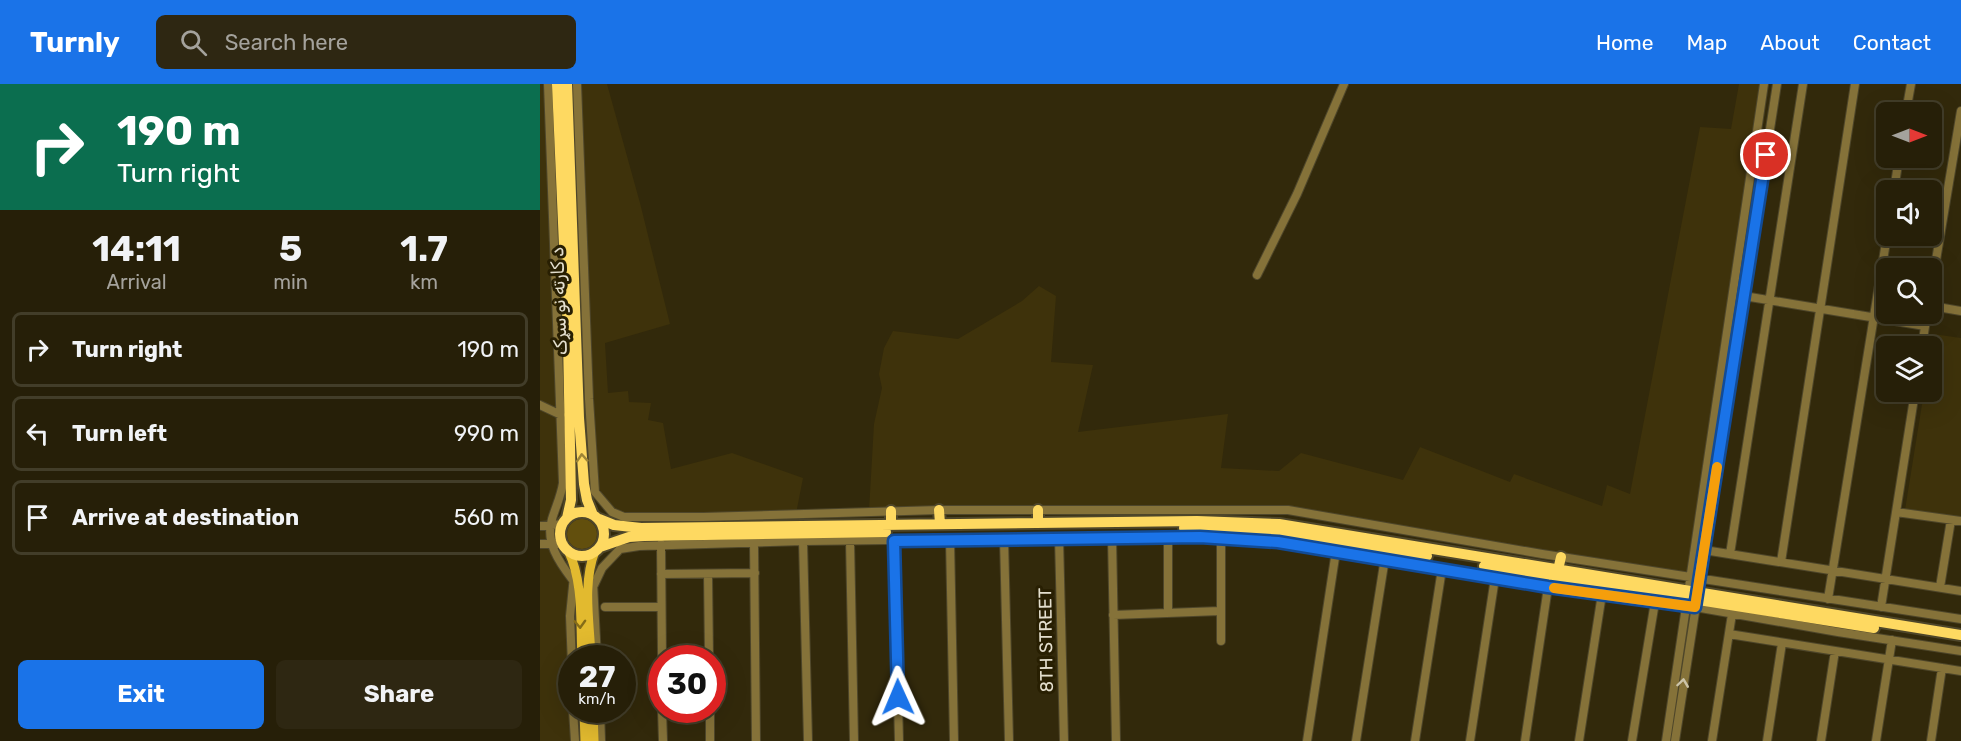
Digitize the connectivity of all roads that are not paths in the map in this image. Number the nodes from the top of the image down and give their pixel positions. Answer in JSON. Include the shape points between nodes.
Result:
{"nodes":[{"id":1,"x":548,"y":84,"type":"edge"},
{"id":2,"x":557,"y":84,"type":"edge"},
{"id":3,"x":567,"y":84,"type":"edge"},
{"id":4,"x":577,"y":84,"type":"edge"},
{"id":5,"x":1344,"y":84,"type":"edge"},
{"id":6,"x":1764,"y":84,"type":"edge"},
{"id":7,"x":1777,"y":84,"type":"edge"},
{"id":8,"x":1803,"y":84,"type":"edge"},
{"id":9,"x":1855,"y":84,"type":"edge"},
{"id":10,"x":1911,"y":84,"type":"edge"},
{"id":11,"x":1908,"y":102,"type":"edge"},
{"id":12,"x":1961,"y":111,"type":"edge"},
{"id":13,"x":565,"y":159,"type":"junction"},
{"id":14,"x":562,"y":222,"type":"junction"},
{"id":15,"x":554,"y":234,"type":"junction"},
{"id":16,"x":1885,"y":246,"type":"edge"},
{"id":17,"x":1936,"y":258,"type":"edge"},
{"id":18,"x":1257,"y":275,"type":"dead end"},
{"id":19,"x":1744,"y":297,"type":"junction"},
{"id":20,"x":1770,"y":301,"type":"junction"},
{"id":21,"x":1820,"y":308,"type":"junction"},
{"id":22,"x":1942,"y":308,"type":"edge"},
{"id":23,"x":1961,"y":311,"type":"edge"},
{"id":24,"x":1874,"y":317,"type":"junction"},
{"id":25,"x":1925,"y":326,"type":"joint"},
{"id":26,"x":1924,"y":336,"type":"edge"},
{"id":27,"x":1913,"y":402,"type":"edge"},
{"id":28,"x":540,"y":405,"type":"edge"},
{"id":29,"x":561,"y":415,"type":"junction"},
{"id":30,"x":567,"y":478,"type":"junction"},
{"id":31,"x":584,"y":484,"type":"junction"},
{"id":32,"x":595,"y":492,"type":"junction"},
{"id":33,"x":939,"y":510,"type":"junction"},
{"id":34,"x":1038,"y":510,"type":"junction"},
{"id":35,"x":891,"y":511,"type":"junction"},
{"id":36,"x":1896,"y":512,"type":"junction"},
{"id":37,"x":1171,"y":515,"type":"junction"},
{"id":38,"x":1219,"y":515,"type":"junction"},
{"id":39,"x":596,"y":517,"type":"junction"},
{"id":40,"x":624,"y":517,"type":"junction"},
{"id":41,"x":1951,"y":520,"type":"junction"},
{"id":42,"x":565,"y":521,"type":"junction"},
{"id":43,"x":1961,"y":521,"type":"edge"},
{"id":44,"x":1038,"y":523,"type":"junction"},
{"id":45,"x":940,"y":524,"type":"junction"},
{"id":46,"x":614,"y":525,"type":"junction"},
{"id":47,"x":891,"y":525,"type":"junction"},
{"id":48,"x":540,"y":526,"type":"edge"},
{"id":49,"x":551,"y":526,"type":"junction"},
{"id":50,"x":629,"y":537,"type":"junction"},
{"id":51,"x":1059,"y":538,"type":"junction"},
{"id":52,"x":1112,"y":538,"type":"junction"},
{"id":53,"x":1168,"y":538,"type":"junction"},
{"id":54,"x":1004,"y":539,"type":"junction"},
{"id":55,"x":1221,"y":539,"type":"junction"},
{"id":56,"x":951,"y":540,"type":"junction"},
{"id":57,"x":803,"y":541,"type":"junction"},
{"id":58,"x":850,"y":541,"type":"junction"},
{"id":59,"x":894,"y":541,"type":"junction"},
{"id":60,"x":551,"y":543,"type":"junction"},
{"id":61,"x":754,"y":543,"type":"junction"},
{"id":62,"x":540,"y":544,"type":"edge"},
{"id":63,"x":661,"y":544,"type":"junction"},
{"id":64,"x":566,"y":547,"type":"junction"},
{"id":65,"x":597,"y":549,"type":"junction"},
{"id":66,"x":620,"y":549,"type":"junction"},
{"id":67,"x":1704,"y":550,"type":"junction"},
{"id":68,"x":1336,"y":551,"type":"junction"},
{"id":69,"x":1730,"y":554,"type":"junction"},
{"id":70,"x":1561,"y":557,"type":"junction"},
{"id":71,"x":1385,"y":558,"type":"junction"},
{"id":72,"x":1781,"y":562,"type":"junction"},
{"id":73,"x":1442,"y":569,"type":"junction"},
{"id":74,"x":1558,"y":570,"type":"junction"},
{"id":75,"x":1833,"y":570,"type":"junction"},
{"id":76,"x":755,"y":573,"type":"junction"},
{"id":77,"x":661,"y":574,"type":"junction"},
{"id":78,"x":708,"y":574,"type":"junction"},
{"id":79,"x":574,"y":576,"type":"junction"},
{"id":80,"x":589,"y":576,"type":"junction"},
{"id":81,"x":1495,"y":578,"type":"junction"},
{"id":82,"x":1695,"y":578,"type":"junction"},
{"id":83,"x":1886,"y":578,"type":"junction"},
{"id":84,"x":594,"y":585,"type":"junction"},
{"id":85,"x":1548,"y":587,"type":"junction"},
{"id":86,"x":1940,"y":587,"type":"junction"},
{"id":87,"x":1961,"y":591,"type":"edge"},
{"id":88,"x":1602,"y":594,"type":"junction"},
{"id":89,"x":1828,"y":598,"type":"junction"},
{"id":90,"x":1692,"y":599,"type":"junction"},
{"id":91,"x":1655,"y":602,"type":"junction"},
{"id":92,"x":605,"y":607,"type":"dead end"},
{"id":93,"x":661,"y":607,"type":"junction"},
{"id":94,"x":1881,"y":607,"type":"junction"},
{"id":95,"x":1220,"y":611,"type":"junction"},
{"id":96,"x":1168,"y":613,"type":"junction"},
{"id":97,"x":1732,"y":614,"type":"junction"},
{"id":98,"x":1113,"y":615,"type":"junction"},
{"id":99,"x":1961,"y":620,"type":"edge"},
{"id":100,"x":1729,"y":634,"type":"junction"},
{"id":101,"x":1961,"y":635,"type":"edge"},
{"id":102,"x":1221,"y":640,"type":"dead end"},
{"id":103,"x":1892,"y":640,"type":"junction"},
{"id":104,"x":1961,"y":641,"type":"edge"},
{"id":105,"x":1782,"y":643,"type":"junction"},
{"id":106,"x":571,"y":645,"type":"edge"},
{"id":107,"x":581,"y":645,"type":"edge"},
{"id":108,"x":591,"y":645,"type":"edge"},
{"id":109,"x":596,"y":645,"type":"edge"},
{"id":110,"x":662,"y":645,"type":"edge"},
{"id":111,"x":709,"y":645,"type":"edge"},
{"id":112,"x":1835,"y":651,"type":"junction"},
{"id":113,"x":1961,"y":651,"type":"edge"},
{"id":114,"x":1889,"y":661,"type":"junction"},
{"id":115,"x":1942,"y":668,"type":"junction"},
{"id":116,"x":1961,"y":671,"type":"edge"},
{"id":117,"x":573,"y":723,"type":"edge"},
{"id":118,"x":584,"y":723,"type":"edge"},
{"id":119,"x":593,"y":723,"type":"edge"},
{"id":120,"x":600,"y":723,"type":"edge"},
{"id":121,"x":662,"y":723,"type":"edge"},
{"id":122,"x":710,"y":723,"type":"edge"},
{"id":123,"x":574,"y":741,"type":"edge"},
{"id":124,"x":585,"y":741,"type":"edge"},
{"id":125,"x":594,"y":741,"type":"edge"},
{"id":126,"x":601,"y":741,"type":"edge"},
{"id":127,"x":663,"y":741,"type":"edge"},
{"id":128,"x":710,"y":741,"type":"edge"},
{"id":129,"x":756,"y":741,"type":"edge"},
{"id":130,"x":808,"y":741,"type":"edge"},
{"id":131,"x":854,"y":741,"type":"edge"},
{"id":132,"x":899,"y":741,"type":"edge"},
{"id":133,"x":954,"y":741,"type":"edge"},
{"id":134,"x":1010,"y":741,"type":"edge"},
{"id":135,"x":1064,"y":741,"type":"edge"},
{"id":136,"x":1116,"y":741,"type":"edge"},
{"id":137,"x":1307,"y":741,"type":"edge"},
{"id":138,"x":1356,"y":741,"type":"edge"},
{"id":139,"x":1415,"y":741,"type":"edge"},
{"id":140,"x":1470,"y":741,"type":"edge"},
{"id":141,"x":1525,"y":741,"type":"edge"},
{"id":142,"x":1579,"y":741,"type":"edge"},
{"id":143,"x":1632,"y":741,"type":"edge"},
{"id":144,"x":1666,"y":741,"type":"edge"},
{"id":145,"x":1675,"y":741,"type":"edge"},
{"id":146,"x":1712,"y":741,"type":"edge"},
{"id":147,"x":1767,"y":741,"type":"edge"},
{"id":148,"x":1821,"y":741,"type":"edge"},
{"id":149,"x":1876,"y":741,"type":"edge"},
{"id":150,"x":1931,"y":741,"type":"edge"}],
"edges":[{"from":1,"to":13,"type":"street"},
{"from":2,"to":13,"type":"highway","name":"د کارته نو سړک"},
{"from":3,"to":13,"type":"highway","name":"د کارته نو سړک"},
{"from":4,"to":13,"type":"street"},
{"from":5,"to":18,"type":"street"},
{"from":6,"to":82,"type":"street"},
{"from":7,"to":19,"type":"street"},
{"from":8,"to":20,"type":"street"},
{"from":9,"to":21,"type":"street"},
{"from":10,"to":11,"type":"street"},
{"from":12,"to":17,"type":"street"},
{"from":13,"to":14,"type":"highway","name":"د کارته نو سړک"},
{"from":13,"to":15,"type":"street"},
{"from":31,"to":13,"type":"highway","name":"د کارته نو سړک","one_way":true},
{"from":13,"to":32,"type":"street"},
{"from":14,"to":15,"type":"highway"},
{"from":14,"to":30,"type":"highway","name":"د کارته نو سړک","via":[[568,338]]},
{"from":15,"to":29,"type":"street"},
{"from":16,"to":24,"type":"street"},
{"from":19,"to":20,"type":"street"},
{"from":19,"to":67,"type":"street"},
{"from":20,"to":21,"type":"street"},
{"from":20,"to":69,"type":"street"},
{"from":21,"to":24,"type":"street"},
{"from":21,"to":72,"type":"street"},
{"from":22,"to":23,"type":"street"},
{"from":24,"to":25,"type":"street"},
{"from":24,"to":75,"type":"street"},
{"from":25,"to":26,"type":"street"},
{"from":27,"to":36,"type":"street"},
{"from":28,"to":29,"type":"street"},
{"from":29,"to":30,"type":"street"},
{"from":30,"to":42,"type":"highway","name":"د کارته نو سړک","via":[[571,500]]},
{"from":30,"to":49,"type":"street"},
{"from":31,"to":32,"type":"street"},
{"from":31,"to":39,"type":"highway","name":"د کارته نو سړک"},
{"from":32,"to":40,"type":"street","via":[[612,512]]},
{"from":33,"to":34,"type":"street"},
{"from":33,"to":35,"type":"street"},
{"from":33,"to":45,"type":"highway"},
{"from":34,"to":37,"type":"street"},
{"from":34,"to":44,"type":"highway"},
{"from":35,"to":40,"type":"street"},
{"from":35,"to":47,"type":"highway"},
{"from":36,"to":41,"type":"street"},
{"from":36,"to":83,"type":"street"},
{"from":37,"to":38,"type":"highway"},
{"from":37,"to":44,"type":"highway"},
{"from":38,"to":70,"type":"street","via":[[1288,510]]},
{"from":38,"to":74,"type":"highway"},
{"from":39,"to":42,"type":"highway","via":[[579,512]]},
{"from":39,"to":46,"type":"highway"},
{"from":39,"to":65,"type":"highway","via":[[604,533]]},
{"from":40,"to":46,"type":"street"},
{"from":41,"to":43,"type":"street"},
{"from":41,"to":86,"type":"street"},
{"from":42,"to":49,"type":"street"},
{"from":42,"to":64,"type":"highway","via":[[561,538]]},
{"from":44,"to":45,"type":"highway"},
{"from":45,"to":47,"type":"highway"},
{"from":46,"to":47,"type":"highway"},
{"from":48,"to":49,"type":"street"},
{"from":49,"to":60,"type":"street"},
{"from":50,"to":65,"type":"highway"},
{"from":50,"to":66,"type":"street"},
{"from":50,"to":90,"type":"highway","via":[[1229,529],[1326,539]]},
{"from":51,"to":52,"type":"street"},
{"from":51,"to":54,"type":"street"},
{"from":51,"to":135,"type":"street","name":"8TH STREET"},
{"from":52,"to":53,"type":"street"},
{"from":52,"to":98,"type":"street"},
{"from":53,"to":55,"type":"street"},
{"from":53,"to":96,"type":"street"},
{"from":54,"to":56,"type":"street"},
{"from":54,"to":134,"type":"street"},
{"from":55,"to":68,"type":"street"},
{"from":55,"to":95,"type":"street"},
{"from":56,"to":59,"type":"street"},
{"from":56,"to":133,"type":"street"},
{"from":57,"to":58,"type":"street"},
{"from":57,"to":61,"type":"street"},
{"from":57,"to":130,"type":"street"},
{"from":58,"to":59,"type":"street"},
{"from":58,"to":131,"type":"street"},
{"from":59,"to":132,"type":"street"},
{"from":60,"to":62,"type":"street"},
{"from":60,"to":64,"type":"street"},
{"from":60,"to":79,"type":"street","via":[[555,554]]},
{"from":61,"to":63,"type":"street"},
{"from":61,"to":76,"type":"street"},
{"from":63,"to":66,"type":"street"},
{"from":63,"to":77,"type":"street"},
{"from":64,"to":65,"type":"highway","via":[[581,555]]},
{"from":64,"to":79,"type":"main road"},
{"from":65,"to":80,"type":"main road"},
{"from":66,"to":84,"type":"street","via":[[602,568]]},
{"from":67,"to":69,"type":"street"},
{"from":67,"to":82,"type":"street"},
{"from":68,"to":71,"type":"street"},
{"from":68,"to":137,"type":"street"},
{"from":69,"to":72,"type":"street"},
{"from":70,"to":74,"type":"highway"},
{"from":70,"to":82,"type":"street"},
{"from":71,"to":73,"type":"street"},
{"from":71,"to":138,"type":"street"},
{"from":72,"to":75,"type":"street"},
{"from":73,"to":81,"type":"street"},
{"from":73,"to":139,"type":"street"},
{"from":74,"to":90,"type":"highway"},
{"from":75,"to":83,"type":"street"},
{"from":75,"to":89,"type":"street"},
{"from":76,"to":78,"type":"street"},
{"from":76,"to":129,"type":"street"},
{"from":77,"to":78,"type":"street"},
{"from":77,"to":93,"type":"street"},
{"from":78,"to":111,"type":"street"},
{"from":79,"to":106,"type":"street"},
{"from":79,"to":107,"type":"main road","one_way":true,"via":[[579,590]]},
{"from":80,"to":84,"type":"street"},
{"from":80,"to":108,"type":"main road"},
{"from":81,"to":85,"type":"street"},
{"from":81,"to":140,"type":"street"},
{"from":82,"to":89,"type":"street"},
{"from":82,"to":90,"type":"street"},
{"from":83,"to":86,"type":"street"},
{"from":83,"to":94,"type":"street"},
{"from":84,"to":109,"type":"street"},
{"from":85,"to":88,"type":"street"},
{"from":85,"to":141,"type":"street"},
{"from":86,"to":87,"type":"street"},
{"from":88,"to":91,"type":"street"},
{"from":88,"to":142,"type":"street"},
{"from":89,"to":94,"type":"street"},
{"from":90,"to":91,"type":"street"},
{"from":90,"to":97,"type":"street"},
{"from":90,"to":101,"type":"highway"},
{"from":90,"to":104,"type":"highway"},
{"from":90,"to":144,"type":"street"},
{"from":145,"to":90,"type":"street","one_way":true},
{"from":91,"to":143,"type":"street"},
{"from":92,"to":93,"type":"street"},
{"from":93,"to":110,"type":"street"},
{"from":94,"to":99,"type":"street"},
{"from":95,"to":96,"type":"street"},
{"from":95,"to":102,"type":"street"},
{"from":96,"to":98,"type":"street"},
{"from":97,"to":100,"type":"street"},
{"from":97,"to":103,"type":"street"},
{"from":98,"to":136,"type":"street"},
{"from":100,"to":105,"type":"street"},
{"from":100,"to":146,"type":"street"},
{"from":103,"to":113,"type":"street"},
{"from":103,"to":114,"type":"street"},
{"from":105,"to":112,"type":"street"},
{"from":105,"to":147,"type":"street"},
{"from":112,"to":114,"type":"street"},
{"from":112,"to":148,"type":"street"},
{"from":114,"to":115,"type":"street"},
{"from":114,"to":149,"type":"street"},
{"from":115,"to":116,"type":"street"},
{"from":115,"to":150,"type":"street"},
{"from":117,"to":123,"type":"street"},
{"from":118,"to":124,"type":"main road"},
{"from":119,"to":125,"type":"main road"},
{"from":120,"to":126,"type":"street"},
{"from":121,"to":127,"type":"street"},
{"from":122,"to":128,"type":"street"}]}
